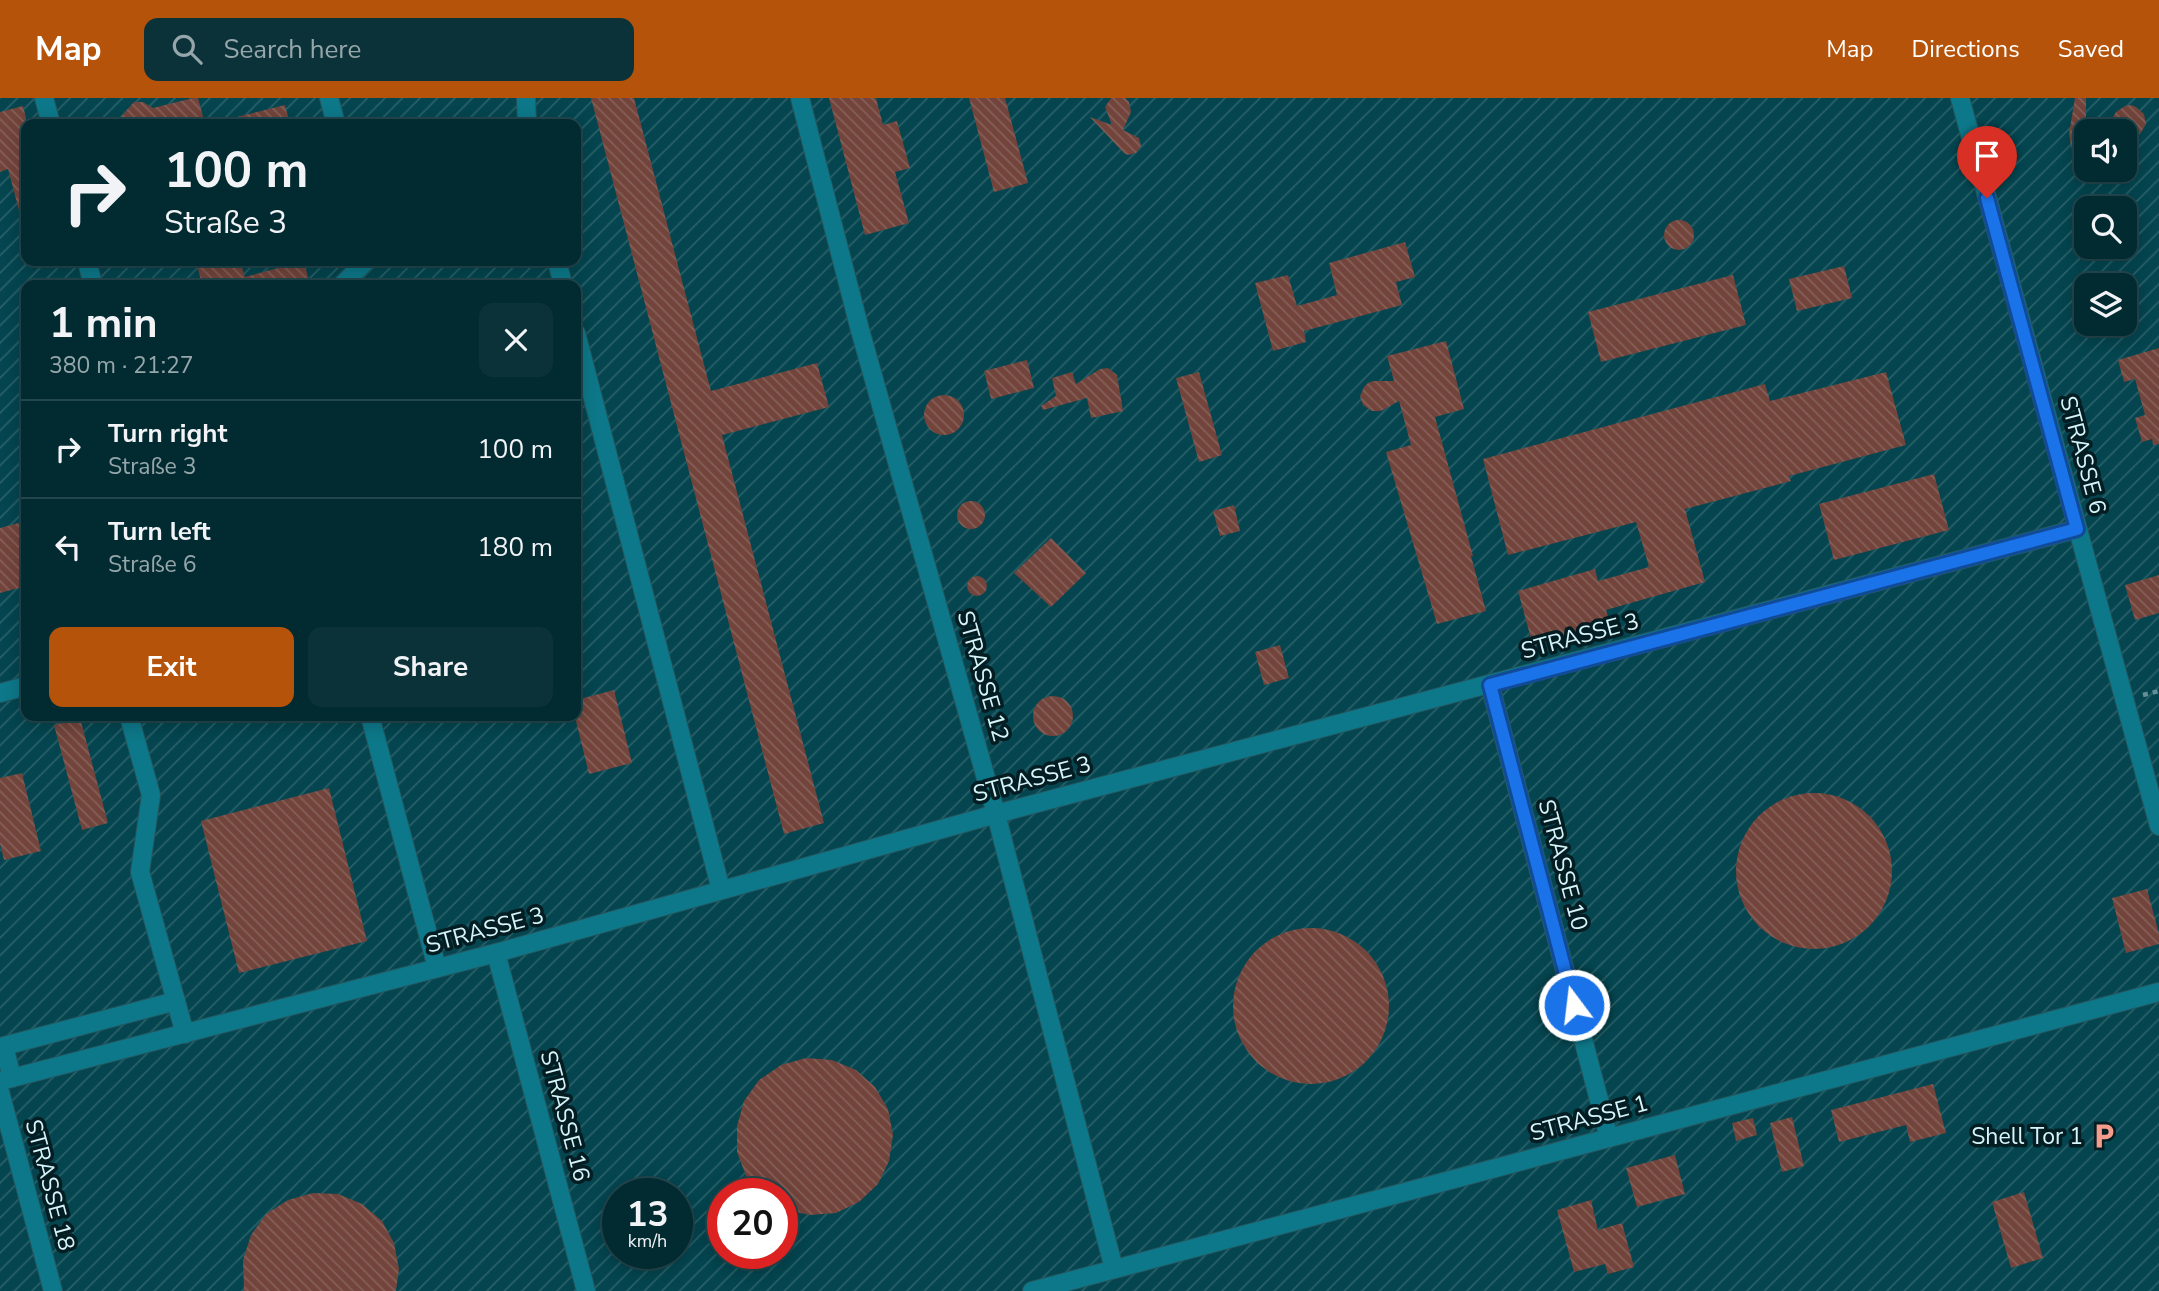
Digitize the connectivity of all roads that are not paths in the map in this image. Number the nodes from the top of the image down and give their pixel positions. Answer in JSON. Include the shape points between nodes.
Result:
{"nodes":[{"id":1,"x":44,"y":98,"type":"edge"},
{"id":2,"x":329,"y":98,"type":"edge"},
{"id":3,"x":526,"y":98,"type":"edge"},
{"id":4,"x":800,"y":98,"type":"edge"},
{"id":5,"x":1960,"y":98,"type":"edge"},
{"id":6,"x":50,"y":119,"type":"edge"},
{"id":7,"x":335,"y":119,"type":"edge"},
{"id":8,"x":527,"y":119,"type":"edge"},
{"id":9,"x":361,"y":266,"type":"edge"},
{"id":10,"x":347,"y":280,"type":"edge"},
{"id":11,"x":581,"y":352,"type":"edge"},
{"id":12,"x":2077,"y":529,"type":"junction"},
{"id":13,"x":1490,"y":685,"type":"junction"},
{"id":14,"x":21,"y":687,"type":"edge"},
{"id":15,"x":0,"y":693,"type":"edge"},
{"id":16,"x":130,"y":721,"type":"edge"},
{"id":17,"x":371,"y":721,"type":"edge"},
{"id":18,"x":996,"y":814,"type":"junction"},
{"id":19,"x":2159,"y":826,"type":"edge"},
{"id":20,"x":721,"y":890,"type":"junction"},
{"id":21,"x":496,"y":953,"type":"junction"},
{"id":22,"x":437,"y":968,"type":"junction"},
{"id":23,"x":2159,"y":992,"type":"edge"},
{"id":24,"x":176,"y":1001,"type":"junction"},
{"id":25,"x":185,"y":1034,"type":"junction"},
{"id":26,"x":4,"y":1084,"type":"edge"},
{"id":27,"x":1609,"y":1138,"type":"junction"},
{"id":28,"x":1114,"y":1269,"type":"junction"},
{"id":29,"x":53,"y":1291,"type":"edge"},
{"id":30,"x":586,"y":1291,"type":"edge"},
{"id":31,"x":1032,"y":1291,"type":"edge"}],
"edges":[{"from":1,"to":6,"type":"lane"},
{"from":2,"to":7,"type":"lane"},
{"from":3,"to":8,"type":"lane"},
{"from":4,"to":18,"type":"lane","name":"STRASSE 12"},
{"from":5,"to":12,"type":"lane","name":"STRASSE 6"},
{"from":9,"to":10,"type":"lane"},
{"from":11,"to":20,"type":"lane"},
{"from":12,"to":13,"type":"lane","name":"STRASSE 3"},
{"from":12,"to":19,"type":"lane","name":"STRASSE 6"},
{"from":13,"to":18,"type":"lane","name":"STRASSE 3"},
{"from":13,"to":27,"type":"lane","name":"STRASSE 10"},
{"from":14,"to":15,"type":"lane"},
{"from":16,"to":24,"type":"lane","via":[[151,795],[140,872]]},
{"from":17,"to":22,"type":"lane"},
{"from":18,"to":20,"type":"lane","name":"STRASSE 3"},
{"from":18,"to":28,"type":"lane","name":"STRASSE 12"},
{"from":20,"to":21,"type":"lane","name":"STRASSE 3"},
{"from":21,"to":22,"type":"lane","name":"STRASSE 3"},
{"from":21,"to":30,"type":"lane","name":"STRASSE 16"},
{"from":22,"to":25,"type":"lane","name":"STRASSE 3"},
{"from":23,"to":27,"type":"lane","name":"STRASSE 1"},
{"from":24,"to":25,"type":"lane"},
{"from":24,"to":26,"type":"lane","name":"STRASSE 18","via":[[4,1046]]},
{"from":25,"to":26,"type":"lane","name":"STRASSE 3"},
{"from":26,"to":29,"type":"lane","name":"STRASSE 18"},
{"from":27,"to":28,"type":"lane","name":"STRASSE 1"},
{"from":28,"to":31,"type":"lane","name":"STRASSE 1"}]}
